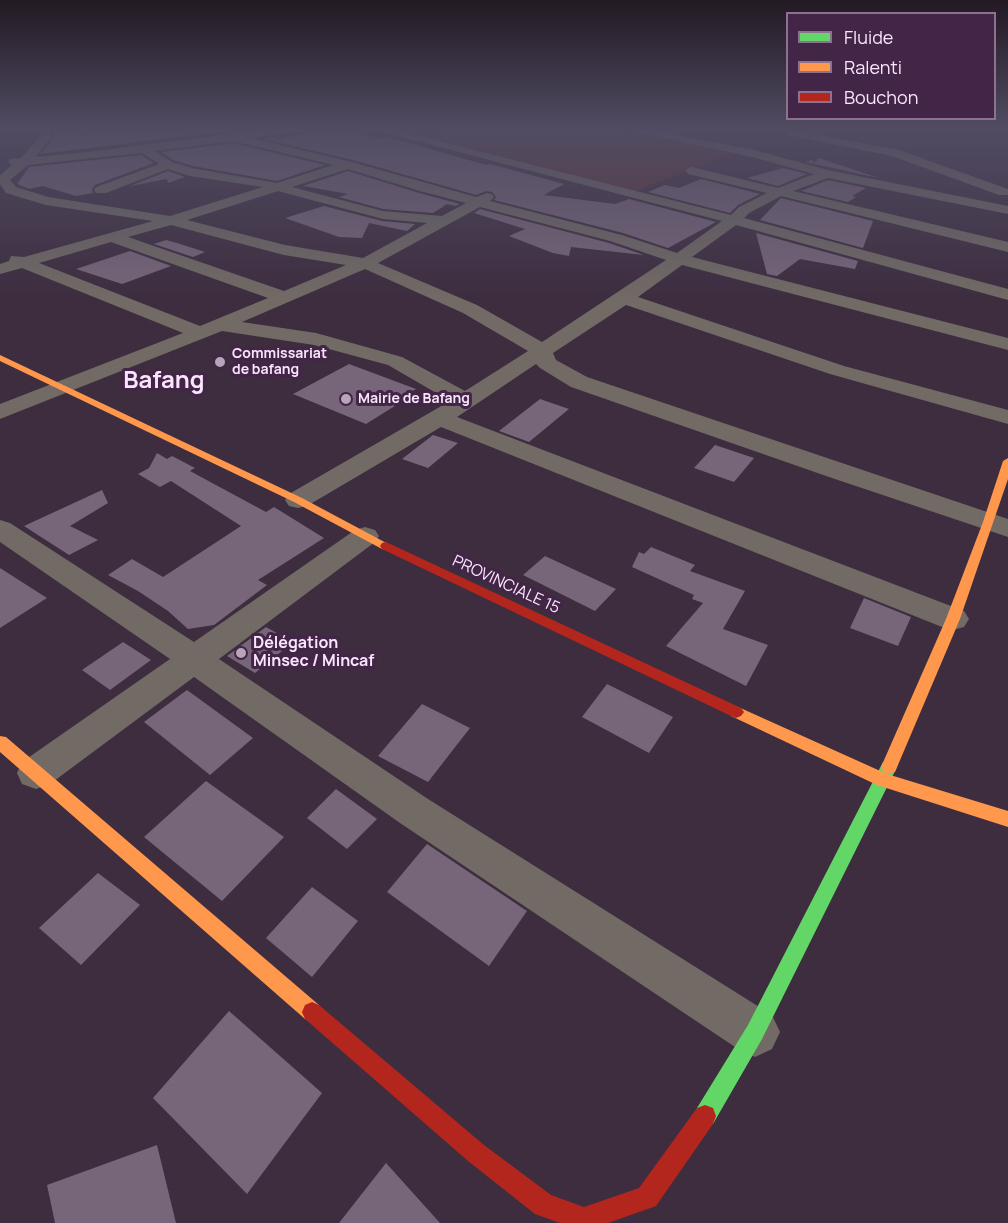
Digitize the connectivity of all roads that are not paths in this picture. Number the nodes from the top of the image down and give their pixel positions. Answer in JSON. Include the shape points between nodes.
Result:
{"nodes":[{"id":1,"x":7,"y":185,"type":"edge"},
{"id":2,"x":114,"y":185,"type":"edge"},
{"id":3,"x":270,"y":185,"type":"edge"},
{"id":4,"x":284,"y":185,"type":"edge"},
{"id":5,"x":415,"y":185,"type":"edge"},
{"id":6,"x":513,"y":185,"type":"edge"},
{"id":7,"x":593,"y":185,"type":"edge"},
{"id":8,"x":750,"y":185,"type":"edge"},
{"id":9,"x":797,"y":185,"type":"edge"},
{"id":10,"x":883,"y":185,"type":"edge"},
{"id":11,"x":986,"y":185,"type":"edge"},
{"id":12,"x":278,"y":187,"type":"junction"},
{"id":13,"x":101,"y":190,"type":"dead end"},
{"id":14,"x":779,"y":192,"type":"junction"},
{"id":15,"x":1008,"y":193,"type":"edge"},
{"id":16,"x":479,"y":201,"type":"junction"},
{"id":17,"x":1008,"y":210,"type":"edge"},
{"id":18,"x":172,"y":220,"type":"junction"},
{"id":19,"x":442,"y":220,"type":"junction"},
{"id":20,"x":734,"y":220,"type":"junction"},
{"id":21,"x":111,"y":237,"type":"junction"},
{"id":22,"x":1008,"y":248,"type":"edge"},
{"id":23,"x":0,"y":253,"type":"edge"},
{"id":24,"x":679,"y":259,"type":"junction"},
{"id":25,"x":22,"y":262,"type":"junction"},
{"id":26,"x":365,"y":263,"type":"junction"},
{"id":27,"x":0,"y":269,"type":"edge"},
{"id":28,"x":1008,"y":295,"type":"edge"},
{"id":29,"x":284,"y":297,"type":"junction"},
{"id":30,"x":624,"y":298,"type":"junction"},
{"id":31,"x":210,"y":329,"type":"junction"},
{"id":32,"x":1008,"y":344,"type":"edge"},
{"id":33,"x":541,"y":350,"type":"junction"},
{"id":34,"x":0,"y":358,"type":"edge"},
{"id":35,"x":63,"y":387,"type":"junction"},
{"id":36,"x":465,"y":400,"type":"junction"},
{"id":37,"x":0,"y":412,"type":"edge"},
{"id":38,"x":1008,"y":417,"type":"edge"},
{"id":39,"x":439,"y":418,"type":"junction"},
{"id":40,"x":1008,"y":460,"type":"edge"},
{"id":41,"x":298,"y":500,"type":"junction"},
{"id":42,"x":999,"y":525,"type":"edge"},
{"id":43,"x":0,"y":529,"type":"edge"},
{"id":44,"x":365,"y":536,"type":"junction"},
{"id":45,"x":953,"y":620,"type":"junction"},
{"id":46,"x":195,"y":660,"type":"junction"},
{"id":47,"x":0,"y":742,"type":"edge"},
{"id":48,"x":36,"y":773,"type":"junction"},
{"id":49,"x":883,"y":780,"type":"junction"},
{"id":50,"x":1008,"y":819,"type":"edge"},
{"id":51,"x":755,"y":1032,"type":"junction"},
{"id":52,"x":537,"y":1214,"type":"edge"}],
"edges":[{"from":1,"to":18,"type":"street","via":[[28,197]]},
{"from":2,"to":13,"type":"street"},
{"from":3,"to":12,"type":"street"},
{"from":4,"to":12,"type":"street"},
{"from":5,"to":16,"type":"street"},
{"from":6,"to":16,"type":"street"},
{"from":7,"to":20,"type":"street"},
{"from":8,"to":14,"type":"street"},
{"from":9,"to":14,"type":"street"},
{"from":10,"to":17,"type":"street"},
{"from":11,"to":15,"type":"street"},
{"from":12,"to":18,"type":"street"},
{"from":12,"to":19,"type":"street","via":[[374,214]]},
{"from":14,"to":20,"type":"street","via":[[744,210]]},
{"from":14,"to":22,"type":"street"},
{"from":16,"to":19,"type":"street"},
{"from":16,"to":24,"type":"street"},
{"from":18,"to":21,"type":"street"},
{"from":18,"to":26,"type":"street","via":[[284,250]]},
{"from":19,"to":26,"type":"street"},
{"from":20,"to":24,"type":"street"},
{"from":20,"to":28,"type":"street"},
{"from":21,"to":25,"type":"street"},
{"from":21,"to":29,"type":"street"},
{"from":23,"to":25,"type":"street"},
{"from":24,"to":30,"type":"street"},
{"from":24,"to":32,"type":"street"},
{"from":25,"to":27,"type":"street"},
{"from":25,"to":31,"type":"street"},
{"from":26,"to":29,"type":"street"},
{"from":26,"to":33,"type":"street","via":[[470,309]]},
{"from":29,"to":31,"type":"street"},
{"from":30,"to":33,"type":"street"},
{"from":30,"to":38,"type":"street","via":[[837,370]]},
{"from":31,"to":35,"type":"street"},
{"from":31,"to":36,"type":"street","via":[[316,339],[394,361]]},
{"from":33,"to":36,"type":"street"},
{"from":33,"to":42,"type":"street","via":[[547,364],[579,382]]},
{"from":34,"to":35,"type":"street","name":"PROVINCIALE 15"},
{"from":35,"to":37,"type":"street"},
{"from":35,"to":41,"type":"street","name":"PROVINCIALE 15"},
{"from":36,"to":39,"type":"street"},
{"from":39,"to":41,"type":"street"},
{"from":39,"to":45,"type":"street"},
{"from":40,"to":42,"type":"street"},
{"from":41,"to":44,"type":"street","name":"PROVINCIALE 15"},
{"from":42,"to":45,"type":"street"},
{"from":43,"to":46,"type":"street"},
{"from":44,"to":46,"type":"street"},
{"from":44,"to":49,"type":"street","name":"PROVINCIALE 15"},
{"from":45,"to":49,"type":"street"},
{"from":46,"to":48,"type":"street"},
{"from":46,"to":51,"type":"street","via":[[414,811]]},
{"from":47,"to":48,"type":"street"},
{"from":48,"to":52,"type":"street","via":[[476,1153]]},
{"from":49,"to":50,"type":"street","name":"PROVINCIALE 15"},
{"from":49,"to":51,"type":"street"},
{"from":51,"to":52,"type":"street","via":[[702,1121],[646,1197],[584,1220]]}]}
